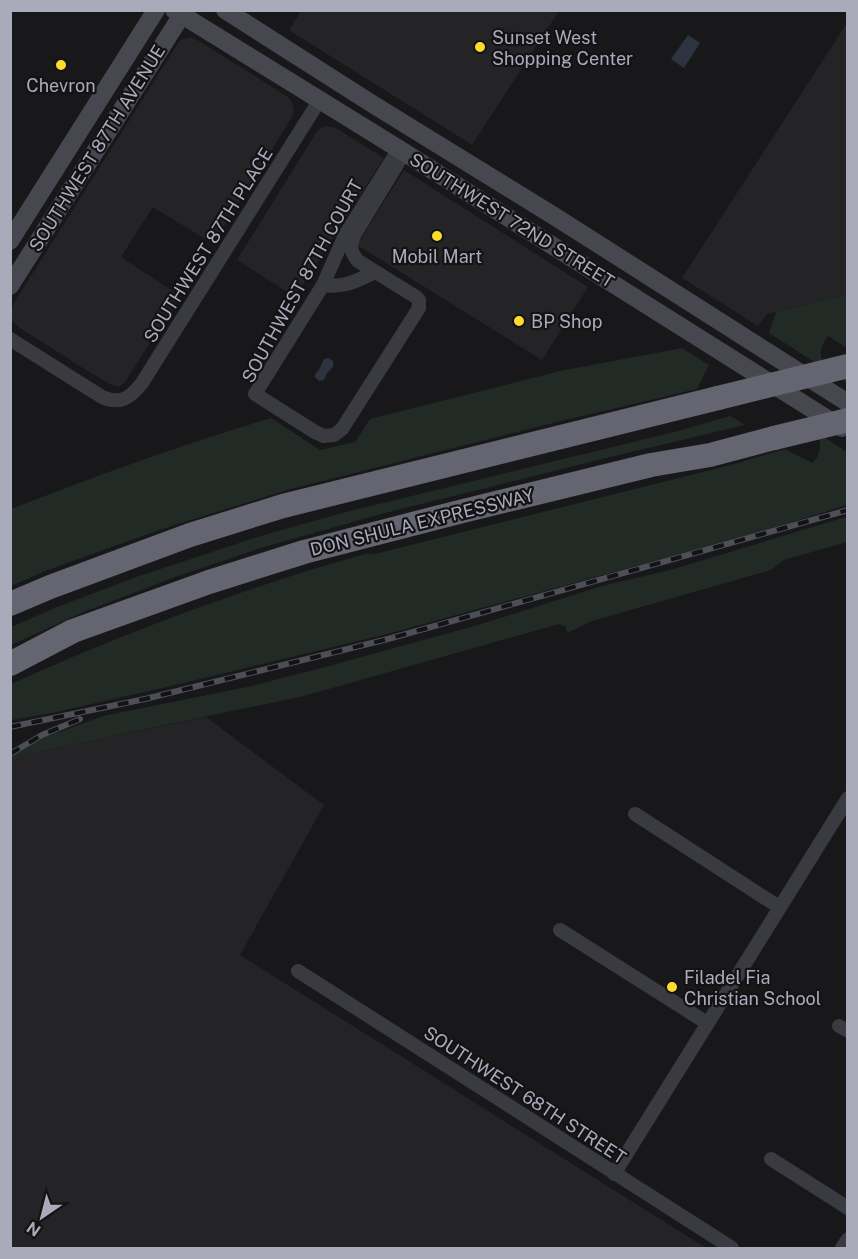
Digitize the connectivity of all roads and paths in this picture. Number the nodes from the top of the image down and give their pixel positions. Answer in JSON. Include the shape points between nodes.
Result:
{"nodes":[{"id":1,"x":156,"y":10,"type":"edge"},
{"id":2,"x":225,"y":10,"type":"edge"},
{"id":3,"x":180,"y":12,"type":"edge"},
{"id":4,"x":319,"y":101,"type":"junction"},
{"id":5,"x":374,"y":105,"type":"junction"},
{"id":6,"x":360,"y":126,"type":"junction"},
{"id":7,"x":402,"y":151,"type":"junction"},
{"id":8,"x":493,"y":178,"type":"junction"},
{"id":9,"x":480,"y":200,"type":"junction"},
{"id":10,"x":10,"y":241,"type":"edge"},
{"id":11,"x":375,"y":272,"type":"junction"},
{"id":12,"x":323,"y":285,"type":"junction"},
{"id":13,"x":10,"y":286,"type":"edge"},
{"id":14,"x":666,"y":287,"type":"junction"},
{"id":15,"x":651,"y":307,"type":"junction"},
{"id":16,"x":10,"y":339,"type":"edge"},
{"id":17,"x":848,"y":366,"type":"edge"},
{"id":18,"x":848,"y":403,"type":"edge"},
{"id":19,"x":848,"y":420,"type":"edge"},
{"id":20,"x":848,"y":432,"type":"edge"},
{"id":21,"x":10,"y":604,"type":"edge"},
{"id":22,"x":10,"y":664,"type":"edge"},
{"id":23,"x":848,"y":798,"type":"edge"},
{"id":24,"x":634,"y":814,"type":"dead end"},
{"id":25,"x":779,"y":907,"type":"junction"},
{"id":26,"x":560,"y":930,"type":"dead end"},
{"id":27,"x":298,"y":971,"type":"dead end"},
{"id":28,"x":707,"y":1023,"type":"junction"},
{"id":29,"x":771,"y":1160,"type":"dead end"},
{"id":30,"x":614,"y":1174,"type":"junction"},
{"id":31,"x":848,"y":1208,"type":"edge"},
{"id":32,"x":848,"y":1239,"type":"edge"},
{"id":33,"x":732,"y":1248,"type":"edge"},
{"id":34,"x":842,"y":1248,"type":"edge"}],
"edges":[{"from":1,"to":10,"type":"main road","name":"SOUTHWEST 87TH AVENUE"},
{"from":2,"to":5,"type":"main road","name":"SOUTHWEST 72ND STREET"},
{"from":3,"to":4,"type":"main road","name":"SOUTHWEST 72ND STREET"},
{"from":3,"to":13,"type":"main road","name":"SOUTHWEST 87TH AVENUE"},
{"from":4,"to":6,"type":"main road","name":"SOUTHWEST 72ND STREET"},
{"from":4,"to":16,"type":"street","name":"SOUTHWEST 87TH PLACE","via":[[142,383],[130,396],[120,401],[108,400]]},
{"from":5,"to":6,"type":"main road"},
{"from":5,"to":8,"type":"main road","name":"SOUTHWEST 72ND STREET"},
{"from":6,"to":7,"type":"main road","name":"SOUTHWEST 72ND STREET"},
{"from":7,"to":9,"type":"main road","name":"SOUTHWEST 72ND STREET"},
{"from":7,"to":11,"type":"street","name":"SOUTHWEST 87TH COURT","via":[[351,246],[358,261]]},
{"from":7,"to":12,"type":"street","name":"SOUTHWEST 87TH COURT","via":[[345,235]]},
{"from":8,"to":9,"type":"main road"},
{"from":8,"to":14,"type":"main road","name":"SOUTHWEST 72ND STREET"},
{"from":9,"to":15,"type":"main road","name":"SOUTHWEST 72ND STREET"},
{"from":11,"to":12,"type":"street","via":[[349,285]]},
{"from":11,"to":12,"type":"street","name":"SOUTHWEST 87TH COURT","via":[[417,297],[419,308],[342,429],[329,436],[315,432],[255,394]]},
{"from":14,"to":15,"type":"main road"},
{"from":14,"to":18,"type":"main road","name":"SOUTHWEST 72ND STREET"},
{"from":15,"to":20,"type":"main road","name":"SOUTHWEST 72ND STREET"},
{"from":17,"to":21,"type":"highway","bridge":true,"via":[[283,506],[190,534]]},
{"from":19,"to":22,"type":"highway","name":"DON SHULA EXPRESSWAY","bridge":true,"via":[[304,552],[73,631]]},
{"from":23,"to":25,"type":"street"},
{"from":24,"to":25,"type":"street"},
{"from":25,"to":28,"type":"street"},
{"from":26,"to":28,"type":"street"},
{"from":27,"to":30,"type":"street","name":"SOUTHWEST 68TH STREET"},
{"from":28,"to":30,"type":"street"},
{"from":29,"to":31,"type":"street"},
{"from":30,"to":33,"type":"street","name":"SOUTHWEST 68TH STREET"},
{"from":32,"to":34,"type":"street"}]}
